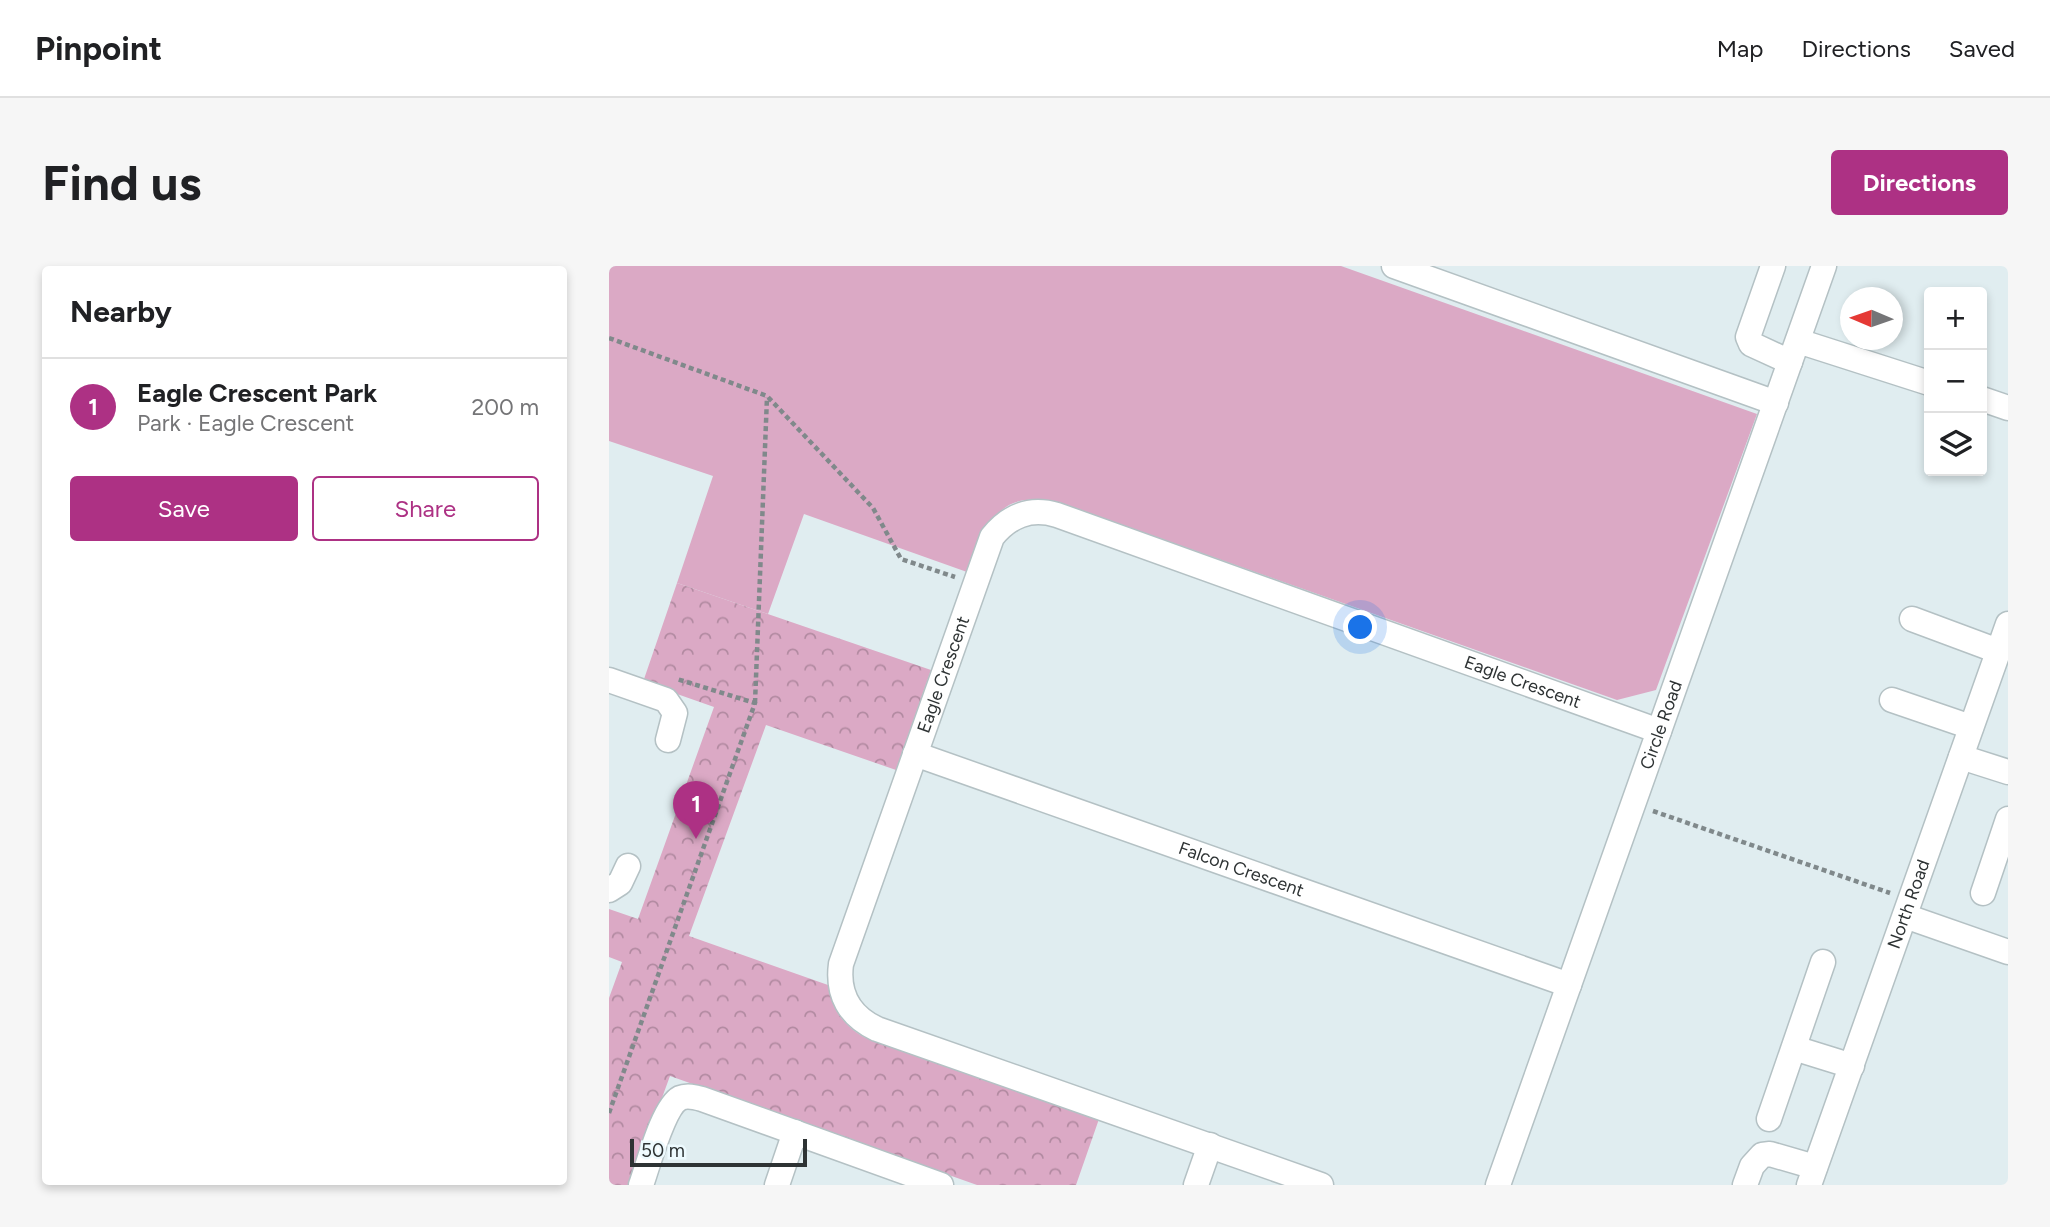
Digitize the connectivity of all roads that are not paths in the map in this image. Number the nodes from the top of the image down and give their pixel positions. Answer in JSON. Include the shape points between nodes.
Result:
{"nodes":[{"id":1,"x":1395,"y":266,"type":"edge"},
{"id":2,"x":1773,"y":266,"type":"edge"},
{"id":3,"x":1824,"y":266,"type":"edge"},
{"id":4,"x":1794,"y":352,"type":"junction"},
{"id":5,"x":1924,"y":382,"type":"edge"},
{"id":6,"x":1987,"y":401,"type":"edge"},
{"id":7,"x":1776,"y":403,"type":"junction"},
{"id":8,"x":2008,"y":408,"type":"edge"},
{"id":9,"x":1912,"y":619,"type":"dead end"},
{"id":10,"x":2008,"y":624,"type":"edge"},
{"id":11,"x":1999,"y":651,"type":"junction"},
{"id":12,"x":609,"y":680,"type":"edge"},
{"id":13,"x":1892,"y":700,"type":"dead end"},
{"id":14,"x":1972,"y":727,"type":"junction"},
{"id":15,"x":1659,"y":731,"type":"junction"},
{"id":16,"x":668,"y":740,"type":"dead end"},
{"id":17,"x":915,"y":754,"type":"junction"},
{"id":18,"x":1961,"y":757,"type":"junction"},
{"id":19,"x":2008,"y":772,"type":"edge"},
{"id":20,"x":2007,"y":824,"type":"edge"},
{"id":21,"x":628,"y":866,"type":"dead end"},
{"id":22,"x":609,"y":890,"type":"edge"},
{"id":23,"x":1983,"y":893,"type":"dead end"},
{"id":24,"x":1907,"y":908,"type":"junction"},
{"id":25,"x":2008,"y":952,"type":"edge"},
{"id":26,"x":1823,"y":962,"type":"dead end"},
{"id":27,"x":1569,"y":985,"type":"junction"},
{"id":28,"x":1794,"y":1048,"type":"junction"},
{"id":29,"x":1851,"y":1066,"type":"junction"},
{"id":30,"x":1769,"y":1119,"type":"dead end"},
{"id":31,"x":795,"y":1132,"type":"junction"},
{"id":32,"x":1210,"y":1145,"type":"junction"},
{"id":33,"x":1812,"y":1176,"type":"edge"},
{"id":34,"x":641,"y":1185,"type":"edge"},
{"id":35,"x":777,"y":1185,"type":"edge"},
{"id":36,"x":941,"y":1185,"type":"edge"},
{"id":37,"x":1196,"y":1185,"type":"edge"},
{"id":38,"x":1321,"y":1185,"type":"edge"},
{"id":39,"x":1498,"y":1185,"type":"edge"},
{"id":40,"x":1745,"y":1185,"type":"edge"}],
"edges":[{"from":1,"to":7,"type":"street"},
{"from":2,"to":4,"type":"street","via":[[1748,337],[1751,344]]},
{"from":3,"to":4,"type":"street","name":"Circle Road"},
{"from":4,"to":5,"type":"street"},
{"from":4,"to":7,"type":"street","name":"Circle Road"},
{"from":6,"to":8,"type":"street"},
{"from":7,"to":15,"type":"street","name":"Circle Road"},
{"from":9,"to":11,"type":"street"},
{"from":10,"to":11,"type":"street","name":"North Road"},
{"from":11,"to":14,"type":"street","name":"North Road"},
{"from":12,"to":16,"type":"street","via":[[666,699],[675,713]]},
{"from":13,"to":14,"type":"street"},
{"from":14,"to":18,"type":"street","name":"North Road"},
{"from":15,"to":17,"type":"street","name":"Eagle Crescent","via":[[1046,512],[1011,518],[992,537]]},
{"from":15,"to":27,"type":"street","name":"Circle Road"},
{"from":17,"to":27,"type":"street","name":"Falcon Crescent"},
{"from":17,"to":32,"type":"street","name":"Eagle Crescent","via":[[841,964],[841,991],[854,1014],[877,1029]]},
{"from":18,"to":19,"type":"street"},
{"from":18,"to":24,"type":"street","name":"North Road"},
{"from":20,"to":23,"type":"street"},
{"from":21,"to":22,"type":"street","via":[[620,883]]},
{"from":24,"to":25,"type":"street"},
{"from":24,"to":29,"type":"street","name":"North Road"},
{"from":26,"to":28,"type":"street"},
{"from":27,"to":39,"type":"street","name":"Circle Road"},
{"from":28,"to":29,"type":"street"},
{"from":28,"to":30,"type":"street"},
{"from":29,"to":33,"type":"street","name":"North Road"},
{"from":31,"to":34,"type":"street","via":[[702,1099],[683,1097],[669,1109]]},
{"from":31,"to":35,"type":"street"},
{"from":31,"to":36,"type":"street"},
{"from":32,"to":37,"type":"street"},
{"from":32,"to":38,"type":"street","name":"Eagle Crescent"},
{"from":33,"to":40,"type":"street","via":[[1770,1154],[1762,1155]]}]}
